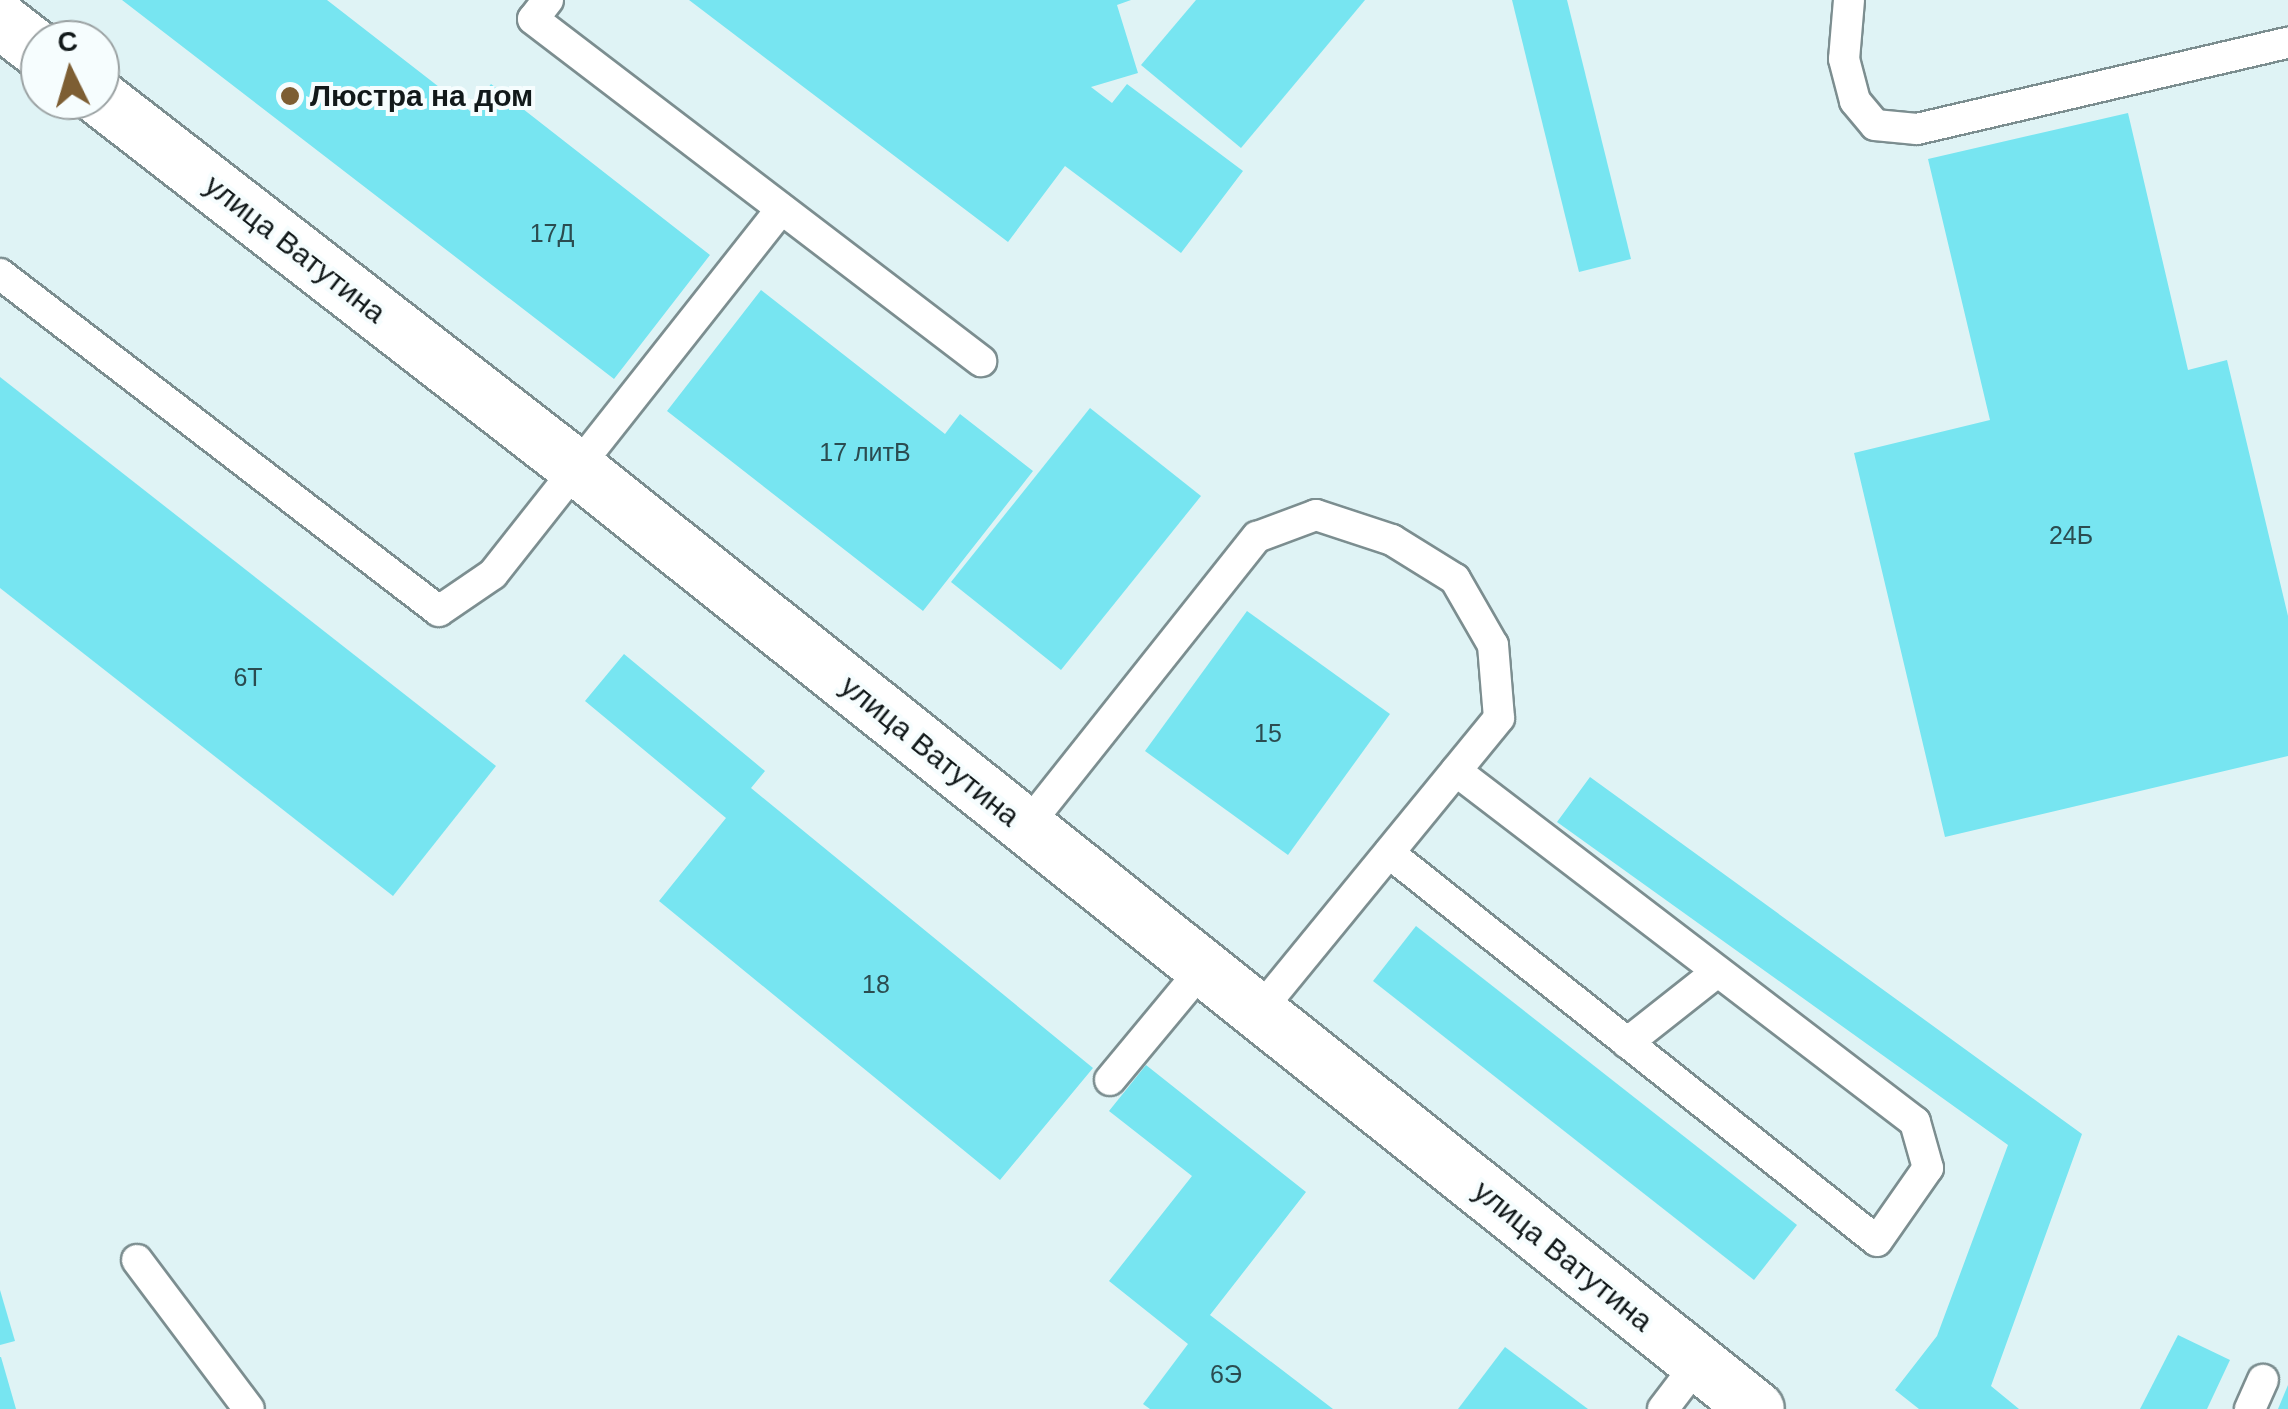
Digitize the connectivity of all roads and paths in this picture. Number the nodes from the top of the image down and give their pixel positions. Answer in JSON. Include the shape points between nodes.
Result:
{"nodes":[{"id":1,"x":548,"y":0,"type":"edge"},
{"id":2,"x":1849,"y":0,"type":"edge"},
{"id":3,"x":0,"y":20,"type":"edge"},
{"id":4,"x":20,"y":36,"type":"edge"},
{"id":5,"x":2288,"y":44,"type":"edge"},
{"id":6,"x":120,"y":114,"type":"edge"},
{"id":7,"x":781,"y":209,"type":"junction"},
{"id":8,"x":0,"y":274,"type":"edge"},
{"id":9,"x":981,"y":362,"type":"dead end"},
{"id":10,"x":577,"y":468,"type":"junction"},
{"id":11,"x":1456,"y":771,"type":"junction"},
{"id":12,"x":1026,"y":827,"type":"junction"},
{"id":13,"x":1389,"y":854,"type":"junction"},
{"id":14,"x":1203,"y":968,"type":"junction"},
{"id":15,"x":1716,"y":972,"type":"junction"},
{"id":16,"x":1258,"y":1012,"type":"junction"},
{"id":17,"x":1627,"y":1043,"type":"junction"},
{"id":18,"x":1110,"y":1080,"type":"dead end"},
{"id":19,"x":137,"y":1260,"type":"dead end"},
{"id":20,"x":1698,"y":1364,"type":"junction"},
{"id":21,"x":2263,"y":1380,"type":"dead end"},
{"id":22,"x":249,"y":1409,"type":"edge"},
{"id":23,"x":1663,"y":1409,"type":"edge"},
{"id":24,"x":1756,"y":1409,"type":"edge"},
{"id":25,"x":2250,"y":1409,"type":"edge"}],
"edges":[{"from":1,"to":7,"type":"lane","via":[[533,19]]},
{"from":2,"to":5,"type":"lane","via":[[1844,59],[1855,102],[1875,124],[1917,129]]},
{"from":3,"to":4,"type":"street"},
{"from":6,"to":10,"type":"street","name":"улица Ватутина"},
{"from":7,"to":9,"type":"lane"},
{"from":7,"to":10,"type":"lane"},
{"from":8,"to":10,"type":"lane","via":[[439,611],[493,574]]},
{"from":10,"to":12,"type":"street","name":"улица Ватутина"},
{"from":11,"to":12,"type":"lane","via":[[1500,718],[1501,681],[1478,609],[1455,579],[1392,540],[1316,514],[1257,537]]},
{"from":11,"to":13,"type":"lane"},
{"from":11,"to":15,"type":"lane"},
{"from":12,"to":14,"type":"street","name":"улица Ватутина"},
{"from":13,"to":16,"type":"lane"},
{"from":13,"to":17,"type":"lane"},
{"from":14,"to":16,"type":"street","name":"улица Ватутина"},
{"from":14,"to":18,"type":"lane"},
{"from":15,"to":17,"type":"lane"},
{"from":15,"to":17,"type":"lane","via":[[1915,1122],[1928,1168],[1877,1241]]},
{"from":16,"to":20,"type":"street","name":"улица Ватутина"},
{"from":19,"to":22,"type":"lane"},
{"from":20,"to":23,"type":"lane"},
{"from":20,"to":24,"type":"street","name":"улица Ватутина"},
{"from":21,"to":25,"type":"lane"}]}
